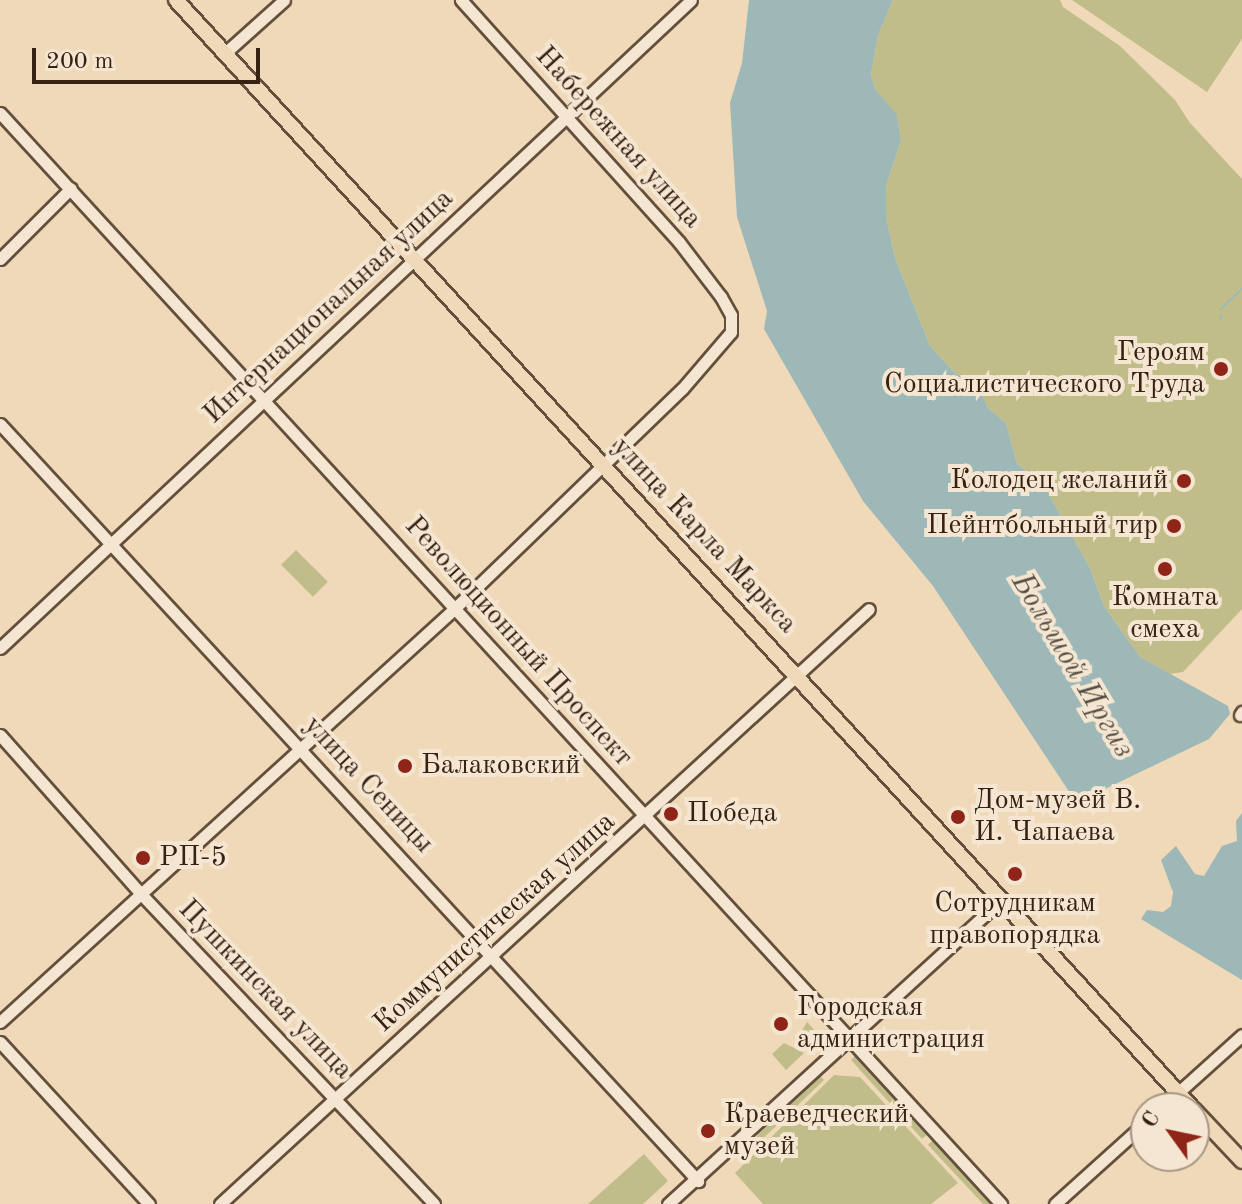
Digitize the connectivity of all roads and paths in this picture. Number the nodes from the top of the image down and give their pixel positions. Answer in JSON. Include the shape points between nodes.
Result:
{"nodes":[{"id":1,"x":176,"y":0,"type":"edge"},
{"id":2,"x":284,"y":0,"type":"edge"},
{"id":3,"x":461,"y":0,"type":"edge"},
{"id":4,"x":691,"y":0,"type":"edge"},
{"id":5,"x":225,"y":53,"type":"junction"},
{"id":6,"x":0,"y":113,"type":"edge"},
{"id":7,"x":568,"y":117,"type":"junction"},
{"id":8,"x":71,"y":188,"type":"junction"},
{"id":9,"x":0,"y":259,"type":"edge"},
{"id":10,"x":417,"y":260,"type":"junction"},
{"id":11,"x":263,"y":399,"type":"junction"},
{"id":12,"x":0,"y":424,"type":"edge"},
{"id":13,"x":603,"y":465,"type":"junction"},
{"id":14,"x":111,"y":544,"type":"junction"},
{"id":15,"x":454,"y":609,"type":"junction"},
{"id":16,"x":869,"y":609,"type":"dead end"},
{"id":17,"x":0,"y":648,"type":"edge"},
{"id":18,"x":798,"y":675,"type":"junction"},
{"id":19,"x":0,"y":735,"type":"edge"},
{"id":20,"x":300,"y":746,"type":"junction"},
{"id":21,"x":645,"y":818,"type":"junction"},
{"id":22,"x":142,"y":895,"type":"junction"},
{"id":23,"x":1002,"y":899,"type":"junction"},
{"id":24,"x":493,"y":958,"type":"junction"},
{"id":25,"x":0,"y":1022,"type":"edge"},
{"id":26,"x":1242,"y":1035,"type":"edge"},
{"id":27,"x":847,"y":1039,"type":"junction"},
{"id":28,"x":0,"y":1042,"type":"edge"},
{"id":29,"x":1177,"y":1092,"type":"edge"},
{"id":30,"x":1179,"y":1092,"type":"edge"},
{"id":31,"x":337,"y":1100,"type":"junction"},
{"id":32,"x":1210,"y":1127,"type":"edge"},
{"id":33,"x":1130,"y":1136,"type":"edge"},
{"id":34,"x":1242,"y":1161,"type":"edge"},
{"id":35,"x":698,"y":1181,"type":"junction"},
{"id":36,"x":149,"y":1204,"type":"edge"},
{"id":37,"x":220,"y":1204,"type":"edge"},
{"id":38,"x":434,"y":1204,"type":"edge"},
{"id":39,"x":668,"y":1204,"type":"edge"},
{"id":40,"x":1001,"y":1204,"type":"edge"},
{"id":41,"x":1055,"y":1204,"type":"edge"}],
"edges":[{"from":1,"to":5,"type":"main road","name":"улица Карла Маркса"},
{"from":2,"to":5,"type":"street"},
{"from":3,"to":7,"type":"street","name":"Набережная улица"},
{"from":4,"to":7,"type":"street","name":"Интернациональная улица"},
{"from":5,"to":10,"type":"main road","name":"улица Карла Маркса"},
{"from":6,"to":8,"type":"street","name":"Революционный Проспект"},
{"from":7,"to":10,"type":"street","name":"Интернациональная улица"},
{"from":7,"to":13,"type":"street","name":"Набережная улица","via":[[679,242],[731,315],[731,332],[712,357]]},
{"from":8,"to":9,"type":"street"},
{"from":8,"to":11,"type":"street","name":"Революционный Проспект"},
{"from":10,"to":11,"type":"street","name":"Интернациональная улица"},
{"from":10,"to":13,"type":"main road","name":"улица Карла Маркса"},
{"from":11,"to":14,"type":"street","name":"Интернациональная улица"},
{"from":11,"to":15,"type":"street","name":"Революционный Проспект"},
{"from":12,"to":14,"type":"street","name":"улица Сеницы"},
{"from":13,"to":15,"type":"street"},
{"from":13,"to":18,"type":"main road","name":"улица Карла Маркса"},
{"from":14,"to":17,"type":"street","name":"Интернациональная улица"},
{"from":14,"to":20,"type":"street","name":"улица Сеницы"},
{"from":15,"to":20,"type":"street"},
{"from":15,"to":21,"type":"street","name":"Революционный Проспект"},
{"from":16,"to":18,"type":"street","name":"Коммунистическая улица"},
{"from":18,"to":21,"type":"street","name":"Коммунистическая улица"},
{"from":18,"to":23,"type":"main road","name":"улица Карла Маркса"},
{"from":19,"to":22,"type":"street","name":"Пушкинская улица"},
{"from":20,"to":22,"type":"street"},
{"from":20,"to":24,"type":"street","name":"улица Сеницы"},
{"from":21,"to":24,"type":"street","name":"Коммунистическая улица"},
{"from":21,"to":27,"type":"street","name":"Революционный Проспект"},
{"from":22,"to":25,"type":"street"},
{"from":22,"to":31,"type":"street","name":"Пушкинская улица"},
{"from":23,"to":27,"type":"street"},
{"from":23,"to":29,"type":"main road","name":"улица Карла Маркса"},
{"from":24,"to":31,"type":"street","name":"Коммунистическая улица"},
{"from":24,"to":35,"type":"street","name":"улица Сеницы"},
{"from":26,"to":30,"type":"street"},
{"from":27,"to":35,"type":"street"},
{"from":27,"to":40,"type":"street","name":"Революционный Проспект"},
{"from":28,"to":36,"type":"street"},
{"from":31,"to":37,"type":"street","name":"Коммунистическая улица"},
{"from":31,"to":38,"type":"street","name":"Пушкинская улица"},
{"from":32,"to":34,"type":"main road","name":"улица Карла Маркса"},
{"from":33,"to":41,"type":"street"},
{"from":35,"to":39,"type":"street"}]}
